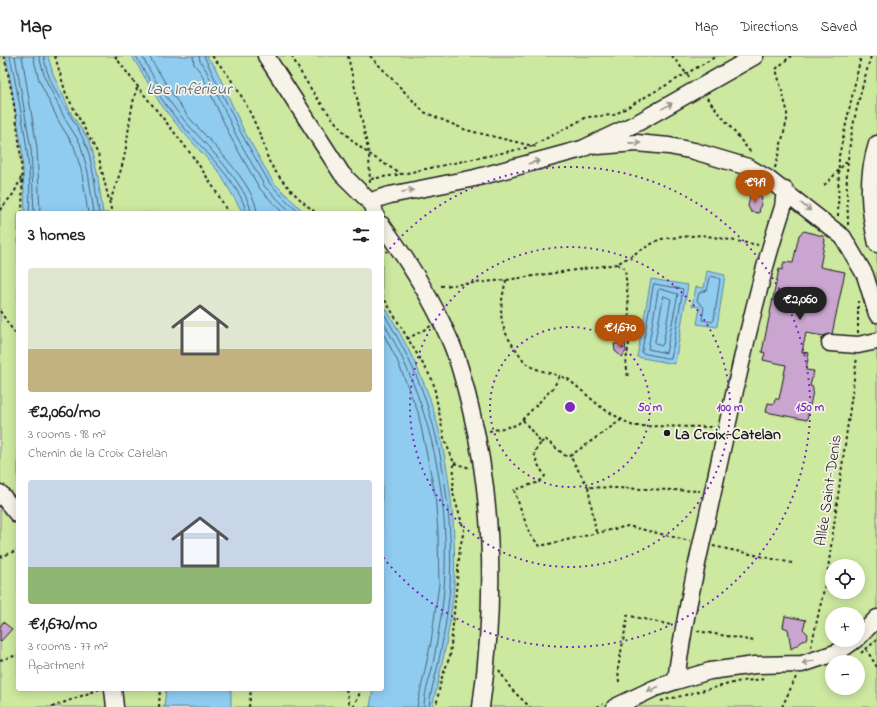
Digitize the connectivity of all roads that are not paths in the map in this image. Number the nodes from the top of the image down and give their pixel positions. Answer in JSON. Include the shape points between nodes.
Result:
{"nodes":[{"id":1,"x":266,"y":56,"type":"edge"},
{"id":2,"x":755,"y":56,"type":"edge"},
{"id":3,"x":877,"y":144,"type":"edge"},
{"id":4,"x":582,"y":149,"type":"junction"},
{"id":5,"x":785,"y":190,"type":"junction"},
{"id":6,"x":370,"y":210,"type":"edge"},
{"id":7,"x":384,"y":227,"type":"edge"},
{"id":8,"x":877,"y":244,"type":"edge"},
{"id":9,"x":384,"y":245,"type":"edge"},
{"id":10,"x":877,"y":314,"type":"edge"},
{"id":11,"x":877,"y":341,"type":"edge"},
{"id":12,"x":830,"y":342,"type":"dead end"},
{"id":13,"x":0,"y":493,"type":"edge"},
{"id":14,"x":16,"y":513,"type":"edge"},
{"id":15,"x":877,"y":618,"type":"edge"},
{"id":16,"x":865,"y":633,"type":"edge"},
{"id":17,"x":848,"y":647,"type":"edge"},
{"id":18,"x":676,"y":681,"type":"junction"},
{"id":19,"x":114,"y":691,"type":"edge"},
{"id":20,"x":115,"y":707,"type":"edge"},
{"id":21,"x":473,"y":707,"type":"edge"},
{"id":22,"x":481,"y":707,"type":"edge"},
{"id":23,"x":614,"y":707,"type":"edge"}],
"edges":[{"from":1,"to":6,"type":"street","via":[[342,174]]},
{"from":4,"to":2,"type":"street","one_way":true,"via":[[639,122]]},
{"from":3,"to":8,"type":"street","via":[[869,186]]},
{"from":4,"to":5,"type":"street","one_way":true,"via":[[636,143],[688,150],[748,167]]},
{"from":6,"to":4,"type":"street","one_way":true,"via":[[377,199],[390,195],[475,178]]},
{"from":5,"to":10,"type":"street","one_way":true,"via":[[842,229],[865,275]]},
{"from":5,"to":18,"type":"street","via":[[783,207],[755,305],[726,429],[686,615]]},
{"from":7,"to":22,"type":"street","via":[[441,320],[462,374],[478,439],[491,542],[488,654]]},
{"from":9,"to":21,"type":"street","via":[[416,293],[433,325],[453,372],[468,426],[480,507],[483,564],[482,632]]},
{"from":11,"to":12,"type":"street","via":[[858,346]]},
{"from":13,"to":14,"type":"street"},
{"from":15,"to":16,"type":"street"},
{"from":17,"to":18,"type":"street","one_way":true,"via":[[799,671],[755,665],[710,671]]},
{"from":18,"to":23,"type":"street","one_way":true},
{"from":19,"to":20,"type":"street"}]}
